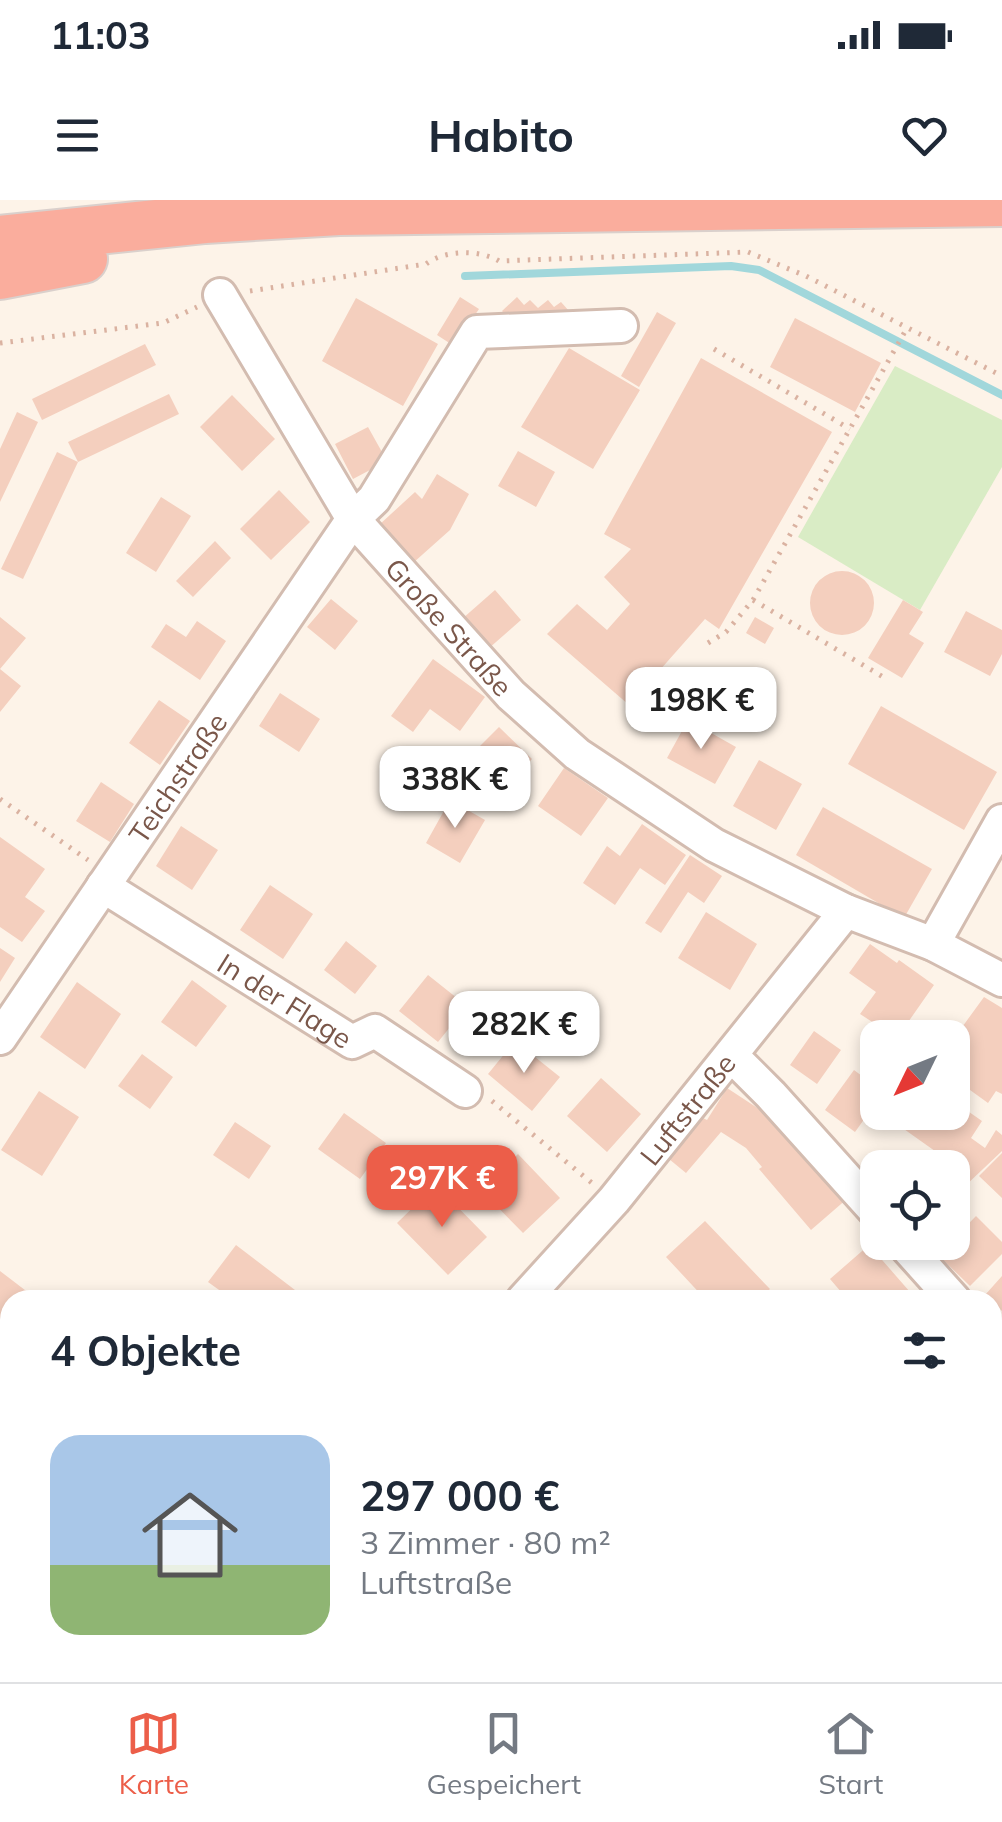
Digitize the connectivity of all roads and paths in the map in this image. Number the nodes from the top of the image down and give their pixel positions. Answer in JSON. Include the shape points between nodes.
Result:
{"nodes":[{"id":1,"x":1002,"y":202,"type":"edge"},
{"id":2,"x":339,"y":211,"type":"junction"},
{"id":3,"x":0,"y":240,"type":"edge"},
{"id":4,"x":0,"y":276,"type":"edge"},
{"id":5,"x":220,"y":295,"type":"junction"},
{"id":6,"x":621,"y":326,"type":"dead end"},
{"id":7,"x":907,"y":329,"type":"junction"},
{"id":8,"x":0,"y":343,"type":"edge"},
{"id":9,"x":714,"y":349,"type":"dead end"},
{"id":10,"x":1002,"y":376,"type":"edge"},
{"id":11,"x":850,"y":429,"type":"junction"},
{"id":12,"x":353,"y":519,"type":"junction"},
{"id":13,"x":753,"y":600,"type":"junction"},
{"id":14,"x":708,"y":643,"type":"dead end"},
{"id":15,"x":885,"y":678,"type":"dead end"},
{"id":16,"x":0,"y":798,"type":"edge"},
{"id":17,"x":1002,"y":821,"type":"edge"},
{"id":18,"x":103,"y":886,"type":"junction"},
{"id":19,"x":846,"y":911,"type":"junction"},
{"id":20,"x":933,"y":944,"type":"junction"},
{"id":21,"x":1002,"y":980,"type":"edge"},
{"id":22,"x":0,"y":1038,"type":"edge"},
{"id":23,"x":732,"y":1056,"type":"junction"},
{"id":24,"x":465,"y":1091,"type":"joint"},
{"id":25,"x":860,"y":1194,"type":"edge"},
{"id":26,"x":614,"y":1200,"type":"junction"},
{"id":27,"x":918,"y":1260,"type":"edge"},
{"id":28,"x":532,"y":1290,"type":"edge"},
{"id":29,"x":945,"y":1290,"type":"edge"}],
"edges":[{"from":1,"to":2,"type":"highway"},
{"from":2,"to":3,"type":"highway"},
{"from":2,"to":4,"type":"highway","via":[[300,234],[84,258]]},
{"from":5,"to":7,"type":"path","via":[[426,264],[437,256],[486,253],[499,261],[748,252]]},
{"from":5,"to":8,"type":"path","via":[[163,323]]},
{"from":5,"to":12,"type":"street","name":"Große Straße"},
{"from":6,"to":12,"type":"street","name":"Teichstraße","via":[[477,332],[374,500]]},
{"from":7,"to":10,"type":"path"},
{"from":7,"to":11,"type":"path"},
{"from":9,"to":11,"type":"path"},
{"from":11,"to":13,"type":"path"},
{"from":12,"to":18,"type":"street","name":"Teichstraße"},
{"from":12,"to":19,"type":"street","name":"Große Straße","via":[[512,695],[578,754],[714,846]]},
{"from":13,"to":14,"type":"path"},
{"from":13,"to":15,"type":"path"},
{"from":16,"to":18,"type":"path","via":[[96,866]]},
{"from":17,"to":20,"type":"street"},
{"from":18,"to":22,"type":"street","name":"Teichstraße"},
{"from":18,"to":24,"type":"street","name":"In der Flage","via":[[352,1042],[375,1032]]},
{"from":19,"to":20,"type":"street","name":"Große Straße"},
{"from":19,"to":23,"type":"street","name":"Luftstraße"},
{"from":20,"to":21,"type":"street","name":"Große Straße"},
{"from":23,"to":25,"type":"street"},
{"from":23,"to":26,"type":"street","name":"Luftstraße"},
{"from":24,"to":26,"type":"path","via":[[483,1094]]},
{"from":26,"to":28,"type":"street","name":"Luftstraße"},
{"from":27,"to":29,"type":"street"}]}
